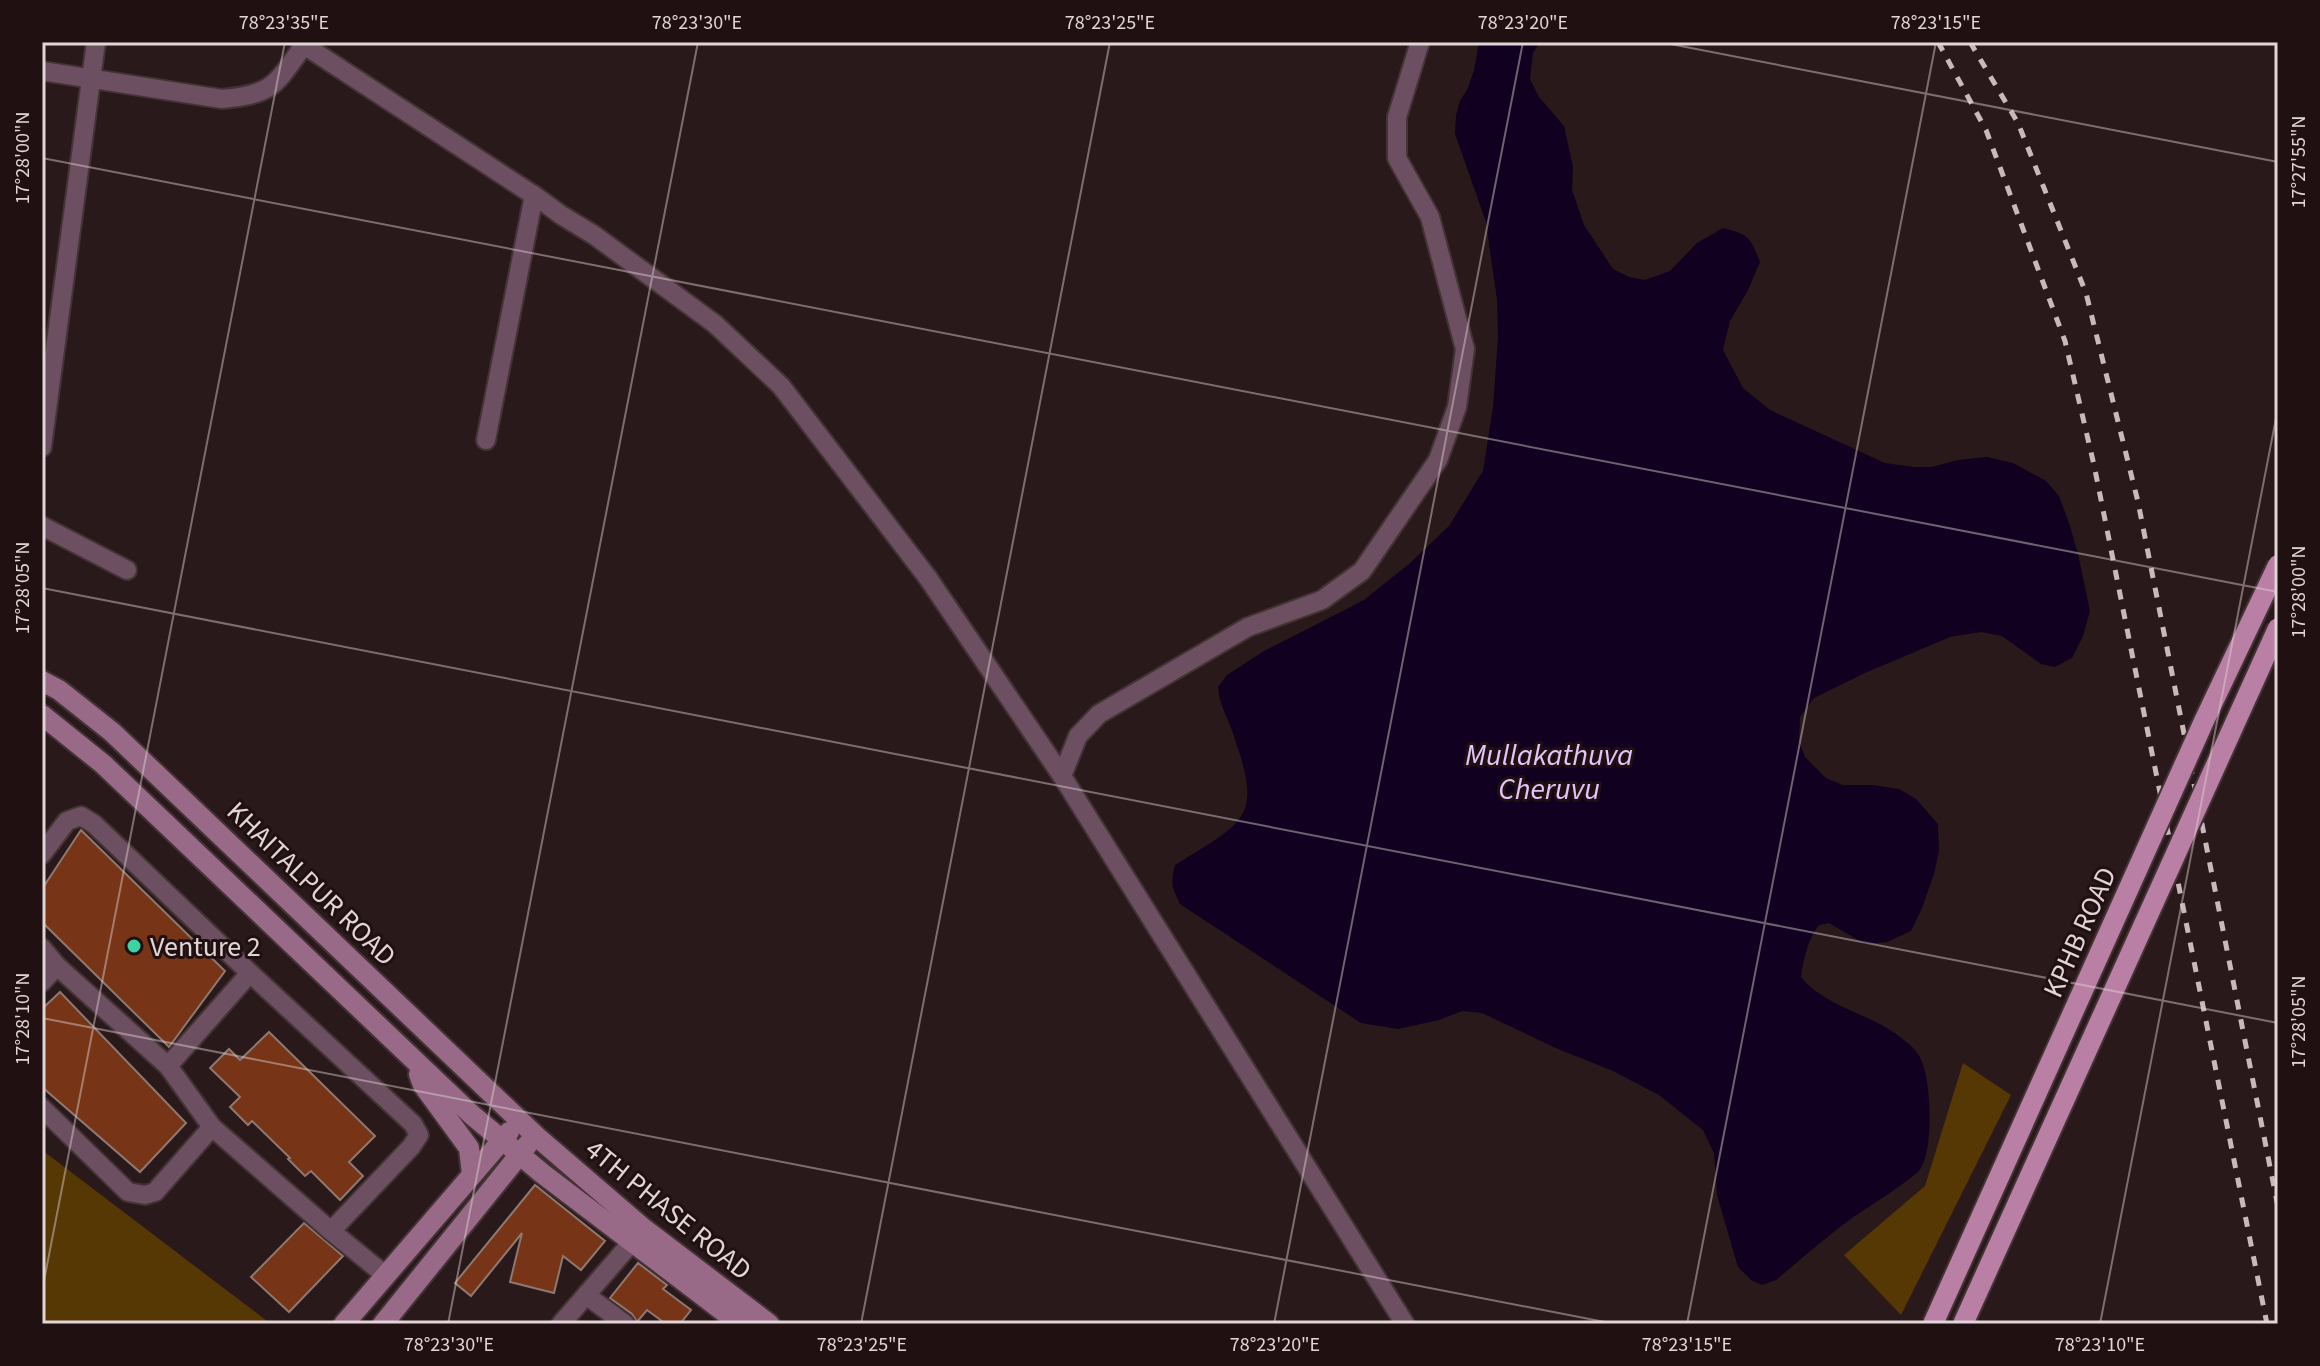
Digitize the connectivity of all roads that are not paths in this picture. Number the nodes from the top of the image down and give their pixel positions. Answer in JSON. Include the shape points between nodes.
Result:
{"nodes":[{"id":1,"x":96,"y":42,"type":"edge"},
{"id":2,"x":1420,"y":42,"type":"edge"},
{"id":3,"x":304,"y":43,"type":"edge"},
{"id":4,"x":42,"y":71,"type":"edge"},
{"id":5,"x":91,"y":79,"type":"junction"},
{"id":6,"x":534,"y":195,"type":"junction"},
{"id":7,"x":486,"y":440,"type":"dead end"},
{"id":8,"x":42,"y":447,"type":"edge"},
{"id":9,"x":42,"y":526,"type":"edge"},
{"id":10,"x":2278,"y":565,"type":"edge"},
{"id":11,"x":127,"y":570,"type":"dead end"},
{"id":12,"x":2278,"y":628,"type":"edge"},
{"id":13,"x":42,"y":681,"type":"edge"},
{"id":14,"x":42,"y":715,"type":"edge"},
{"id":15,"x":1062,"y":776,"type":"junction"},
{"id":16,"x":42,"y":854,"type":"edge"},
{"id":17,"x":42,"y":948,"type":"edge"},
{"id":18,"x":57,"y":966,"type":"junction"},
{"id":19,"x":250,"y":973,"type":"junction"},
{"id":20,"x":42,"y":982,"type":"edge"},
{"id":21,"x":411,"y":1057,"type":"junction"},
{"id":22,"x":168,"y":1066,"type":"junction"},
{"id":23,"x":42,"y":1108,"type":"edge"},
{"id":24,"x":519,"y":1120,"type":"junction"},
{"id":25,"x":212,"y":1127,"type":"junction"},
{"id":26,"x":536,"y":1136,"type":"junction"},
{"id":27,"x":502,"y":1140,"type":"junction"},
{"id":28,"x":518,"y":1154,"type":"junction"},
{"id":29,"x":472,"y":1174,"type":"junction"},
{"id":30,"x":331,"y":1231,"type":"junction"},
{"id":31,"x":632,"y":1242,"type":"junction"},
{"id":32,"x":385,"y":1275,"type":"junction"},
{"id":33,"x":586,"y":1295,"type":"junction"},
{"id":34,"x":344,"y":1324,"type":"edge"},
{"id":35,"x":383,"y":1324,"type":"edge"},
{"id":36,"x":561,"y":1324,"type":"edge"},
{"id":37,"x":625,"y":1324,"type":"edge"},
{"id":38,"x":740,"y":1324,"type":"edge"},
{"id":39,"x":769,"y":1324,"type":"edge"},
{"id":40,"x":1405,"y":1324,"type":"edge"},
{"id":41,"x":1933,"y":1324,"type":"edge"},
{"id":42,"x":1963,"y":1324,"type":"edge"}],
"edges":[{"from":1,"to":5,"type":"street"},
{"from":2,"to":15,"type":"street","via":[[1397,117],[1397,158],[1430,217],[1465,349],[1457,407],[1438,460],[1362,571],[1322,600],[1248,627],[1099,714],[1078,736]]},
{"from":3,"to":5,"type":"street","via":[[279,80],[263,92],[242,97],[222,99]]},
{"from":3,"to":6,"type":"street"},
{"from":4,"to":5,"type":"street"},
{"from":5,"to":8,"type":"street"},
{"from":6,"to":7,"type":"street"},
{"from":6,"to":15,"type":"street","via":[[715,324],[781,386],[928,578]]},
{"from":9,"to":11,"type":"street"},
{"from":10,"to":41,"type":"main road","name":"KPHB ROAD","bridge":true},
{"from":12,"to":42,"type":"main road","name":"KPHB ROAD","bridge":true},
{"from":13,"to":24,"type":"street","name":"KHAITALPUR ROAD","via":[[112,732]]},
{"from":14,"to":21,"type":"street","name":"KHAITALPUR ROAD","via":[[103,764]]},
{"from":15,"to":40,"type":"street"},
{"from":16,"to":19,"type":"street","via":[[67,821],[81,816]]},
{"from":17,"to":18,"type":"street"},
{"from":18,"to":20,"type":"street"},
{"from":18,"to":22,"type":"street"},
{"from":19,"to":22,"type":"street"},
{"from":19,"to":30,"type":"street","via":[[419,1135]]},
{"from":21,"to":27,"type":"street","name":"KHAITALPUR ROAD"},
{"from":21,"to":29,"type":"street","via":[[423,1085],[469,1148]]},
{"from":22,"to":25,"type":"street"},
{"from":23,"to":25,"type":"street","via":[[128,1192],[145,1195],[155,1192]]},
{"from":24,"to":26,"type":"street","name":"KHAITALPUR ROAD"},
{"from":24,"to":27,"type":"street"},
{"from":25,"to":30,"type":"street"},
{"from":26,"to":28,"type":"street"},
{"from":26,"to":39,"type":"street","name":"4TH PHASE ROAD","via":[[643,1228]]},
{"from":27,"to":28,"type":"street","name":"KHAITALPUR ROAD"},
{"from":27,"to":29,"type":"street"},
{"from":28,"to":31,"type":"street","name":"4TH PHASE ROAD"},
{"from":28,"to":35,"type":"street"},
{"from":29,"to":32,"type":"street"},
{"from":30,"to":32,"type":"street"},
{"from":31,"to":33,"type":"street"},
{"from":31,"to":38,"type":"street","name":"4TH PHASE ROAD"},
{"from":32,"to":34,"type":"street"},
{"from":33,"to":36,"type":"street"},
{"from":33,"to":37,"type":"street"}]}
